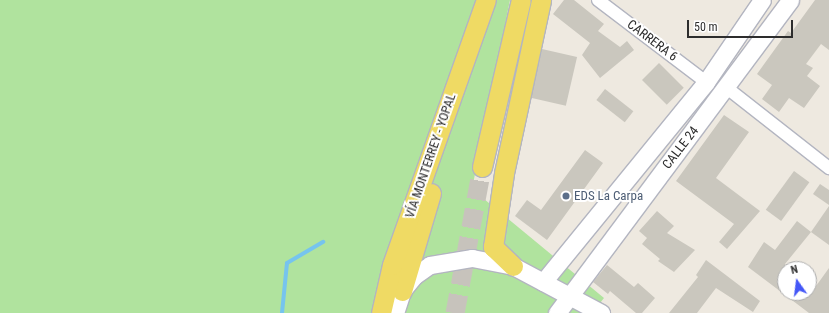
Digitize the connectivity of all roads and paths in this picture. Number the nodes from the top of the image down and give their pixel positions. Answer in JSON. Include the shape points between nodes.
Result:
{"nodes":[{"id":1,"x":488,"y":0,"type":"edge"},
{"id":2,"x":521,"y":0,"type":"edge"},
{"id":3,"x":541,"y":0,"type":"edge"},
{"id":4,"x":598,"y":0,"type":"edge"},
{"id":5,"x":762,"y":0,"type":"edge"},
{"id":6,"x":790,"y":0,"type":"edge"},
{"id":7,"x":706,"y":82,"type":"junction"},
{"id":8,"x":727,"y":88,"type":"junction"},
{"id":9,"x":482,"y":167,"type":"tunnel mouth"},
{"id":10,"x":829,"y":168,"type":"edge"},
{"id":11,"x":513,"y":266,"type":"junction"},
{"id":12,"x":543,"y":282,"type":"junction"},
{"id":13,"x":402,"y":291,"type":"junction"},
{"id":14,"x":568,"y":294,"type":"junction"},
{"id":15,"x":381,"y":313,"type":"edge"},
{"id":16,"x":395,"y":313,"type":"edge"},
{"id":17,"x":557,"y":313,"type":"edge"},
{"id":18,"x":601,"y":313,"type":"edge"}],
"edges":[{"from":1,"to":13,"type":"main road"},
{"from":1,"to":15,"type":"main road","name":"VÍA MONTERREY - YOPAL","via":[[392,264]]},
{"from":2,"to":9,"type":"main road"},
{"from":3,"to":11,"type":"main road","via":[[504,173],[493,247]]},
{"from":4,"to":7,"type":"street","name":"CARRERA 6"},
{"from":5,"to":7,"type":"street","name":"CALLE 24"},
{"from":6,"to":8,"type":"street","name":"CALLE 24"},
{"from":7,"to":12,"type":"street","name":"CALLE 24"},
{"from":8,"to":10,"type":"street"},
{"from":8,"to":14,"type":"street","name":"CALLE 24"},
{"from":11,"to":12,"type":"street"},
{"from":11,"to":13,"type":"street","via":[[493,260],[451,260],[430,265],[414,276]]},
{"from":12,"to":14,"type":"street"},
{"from":13,"to":16,"type":"street"},
{"from":14,"to":17,"type":"street","name":"CALLE 24"},
{"from":14,"to":18,"type":"street"}]}
